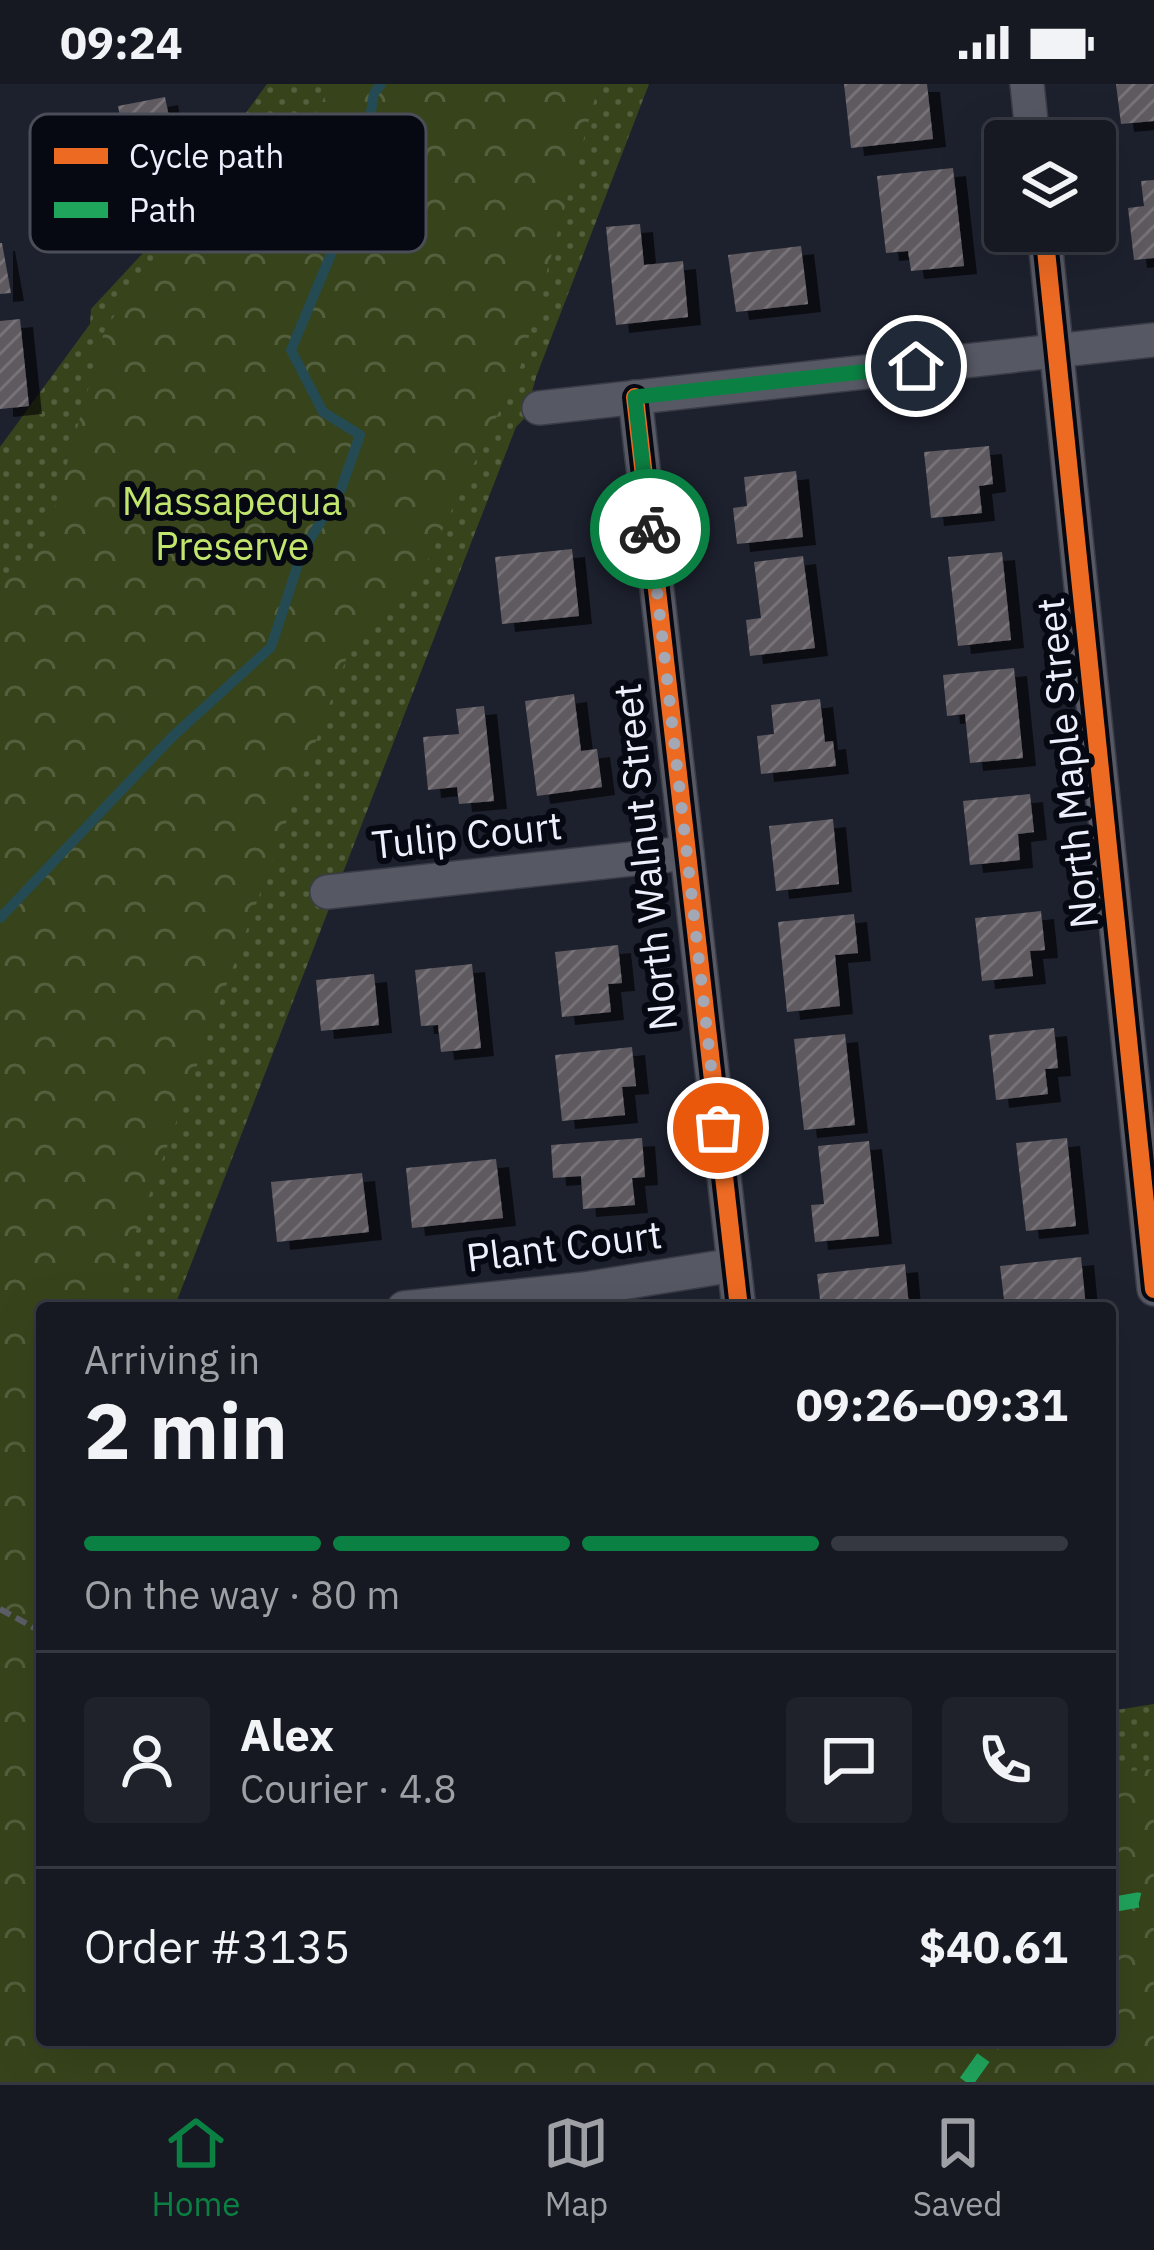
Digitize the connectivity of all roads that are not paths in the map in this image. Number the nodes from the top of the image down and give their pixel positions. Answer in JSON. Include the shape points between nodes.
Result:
{"nodes":[{"id":1,"x":1027,"y":84,"type":"edge"},
{"id":2,"x":1031,"y":120,"type":"edge"},
{"id":3,"x":1046,"y":252,"type":"edge"},
{"id":4,"x":1154,"y":340,"type":"edge"},
{"id":5,"x":1057,"y":350,"type":"junction"},
{"id":6,"x":635,"y":397,"type":"junction"},
{"id":7,"x":538,"y":408,"type":"dead end"},
{"id":8,"x":687,"y":853,"type":"junction"},
{"id":9,"x":327,"y":892,"type":"dead end"},
{"id":10,"x":734,"y":1265,"type":"junction"},
{"id":11,"x":1154,"y":1289,"type":"edge"},
{"id":12,"x":458,"y":1302,"type":"edge"},
{"id":13,"x":738,"y":1302,"type":"edge"}],
"edges":[{"from":1,"to":2,"type":"street"},
{"from":3,"to":5,"type":"street","name":"North Maple Street"},
{"from":4,"to":5,"type":"street"},
{"from":5,"to":6,"type":"street"},
{"from":5,"to":11,"type":"street","name":"North Maple Street"},
{"from":6,"to":7,"type":"street"},
{"from":6,"to":8,"type":"street","name":"North Walnut Street"},
{"from":8,"to":9,"type":"street","name":"Tulip Court"},
{"from":8,"to":10,"type":"street","name":"North Walnut Street"},
{"from":10,"to":12,"type":"street","name":"Plant Court"},
{"from":10,"to":13,"type":"street","name":"North Walnut Street"}]}
